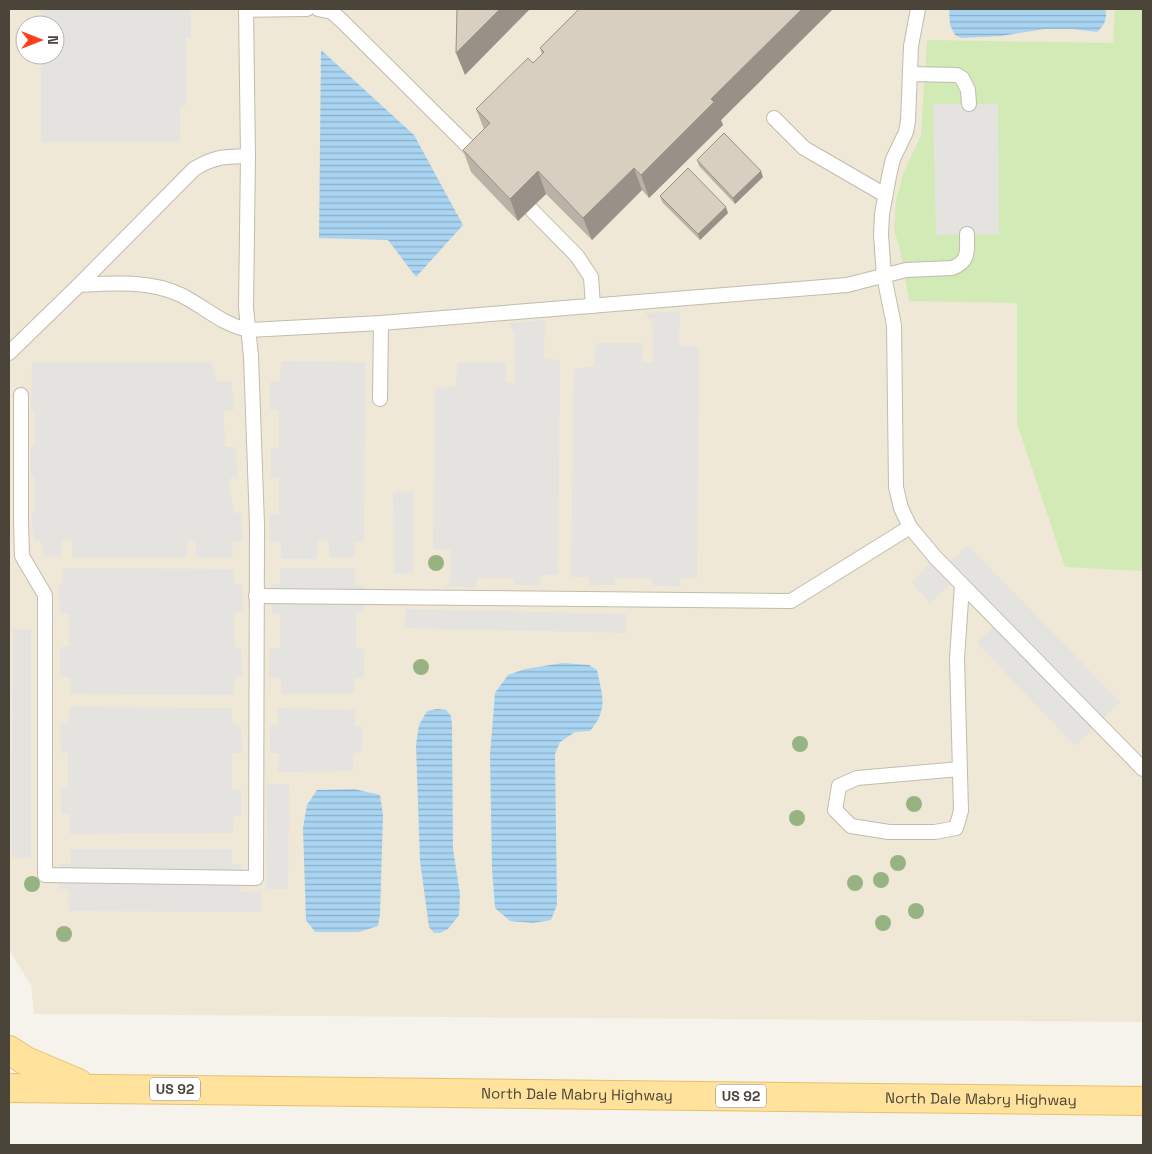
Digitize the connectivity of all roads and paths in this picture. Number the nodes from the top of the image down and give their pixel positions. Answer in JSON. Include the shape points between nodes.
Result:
{"nodes":[{"id":1,"x":246,"y":9,"type":"edge"},
{"id":2,"x":307,"y":9,"type":"edge"},
{"id":3,"x":318,"y":9,"type":"edge"},
{"id":4,"x":918,"y":9,"type":"edge"},
{"id":5,"x":910,"y":74,"type":"junction"},
{"id":6,"x":969,"y":104,"type":"dead end"},
{"id":7,"x":774,"y":118,"type":"dead end"},
{"id":8,"x":248,"y":156,"type":"junction"},
{"id":9,"x":491,"y":169,"type":"edge"},
{"id":10,"x":512,"y":190,"type":"edge"},
{"id":11,"x":885,"y":195,"type":"junction"},
{"id":12,"x":968,"y":234,"type":"dead end"},
{"id":13,"x":884,"y":276,"type":"junction"},
{"id":14,"x":79,"y":285,"type":"junction"},
{"id":15,"x":593,"y":306,"type":"junction"},
{"id":16,"x":381,"y":323,"type":"junction"},
{"id":17,"x":248,"y":330,"type":"junction"},
{"id":18,"x":9,"y":353,"type":"edge"},
{"id":19,"x":21,"y":395,"type":"dead end"},
{"id":20,"x":380,"y":399,"type":"dead end"},
{"id":21,"x":910,"y":527,"type":"junction"},
{"id":22,"x":962,"y":586,"type":"junction"},
{"id":23,"x":256,"y":596,"type":"junction"},
{"id":24,"x":960,"y":769,"type":"junction"},
{"id":25,"x":1143,"y":769,"type":"edge"},
{"id":26,"x":9,"y":1050,"type":"edge"},
{"id":27,"x":9,"y":1088,"type":"edge"},
{"id":28,"x":91,"y":1089,"type":"junction"},
{"id":29,"x":1143,"y":1101,"type":"edge"}],
"edges":[{"from":1,"to":2,"type":"lane"},
{"from":1,"to":8,"type":"lane"},
{"from":3,"to":9,"type":"lane","via":[[332,12],[342,21]]},
{"from":4,"to":5,"type":"lane"},
{"from":5,"to":6,"type":"lane","via":[[957,75],[968,90]]},
{"from":5,"to":11,"type":"lane","via":[[907,127],[893,159]]},
{"from":7,"to":11,"type":"lane","via":[[804,148]]},
{"from":8,"to":14,"type":"lane","via":[[209,160],[194,169]]},
{"from":8,"to":17,"type":"lane"},
{"from":10,"to":15,"type":"lane","via":[[577,256],[591,277]]},
{"from":11,"to":13,"type":"lane","via":[[881,235]]},
{"from":12,"to":13,"type":"lane","via":[[967,256],[959,266],[906,270]]},
{"from":13,"to":15,"type":"lane","via":[[847,285]]},
{"from":13,"to":21,"type":"lane","via":[[894,325],[896,487]]},
{"from":14,"to":17,"type":"lane","via":[[122,284],[162,288],[179,294],[228,324]]},
{"from":14,"to":18,"type":"lane"},
{"from":15,"to":16,"type":"lane"},
{"from":16,"to":17,"type":"lane"},
{"from":16,"to":20,"type":"lane"},
{"from":17,"to":23,"type":"lane","via":[[257,525]]},
{"from":19,"to":23,"type":"lane","via":[[22,556],[45,595],[45,875],[256,878]]},
{"from":21,"to":22,"type":"lane"},
{"from":21,"to":23,"type":"lane","via":[[791,601]]},
{"from":22,"to":24,"type":"lane","via":[[957,658]]},
{"from":22,"to":25,"type":"lane"},
{"from":24,"to":24,"type":"lane","via":[[961,811],[956,828],[935,832],[889,832],[851,826],[835,810],[839,786],[857,778]]},
{"from":26,"to":28,"type":"main road","via":[[26,1061]]},
{"from":27,"to":28,"type":"main road","name":"North Dale Mabry Highway","number":"US 92"},
{"from":28,"to":29,"type":"main road","name":"North Dale Mabry Highway","number":"US 92"}]}
